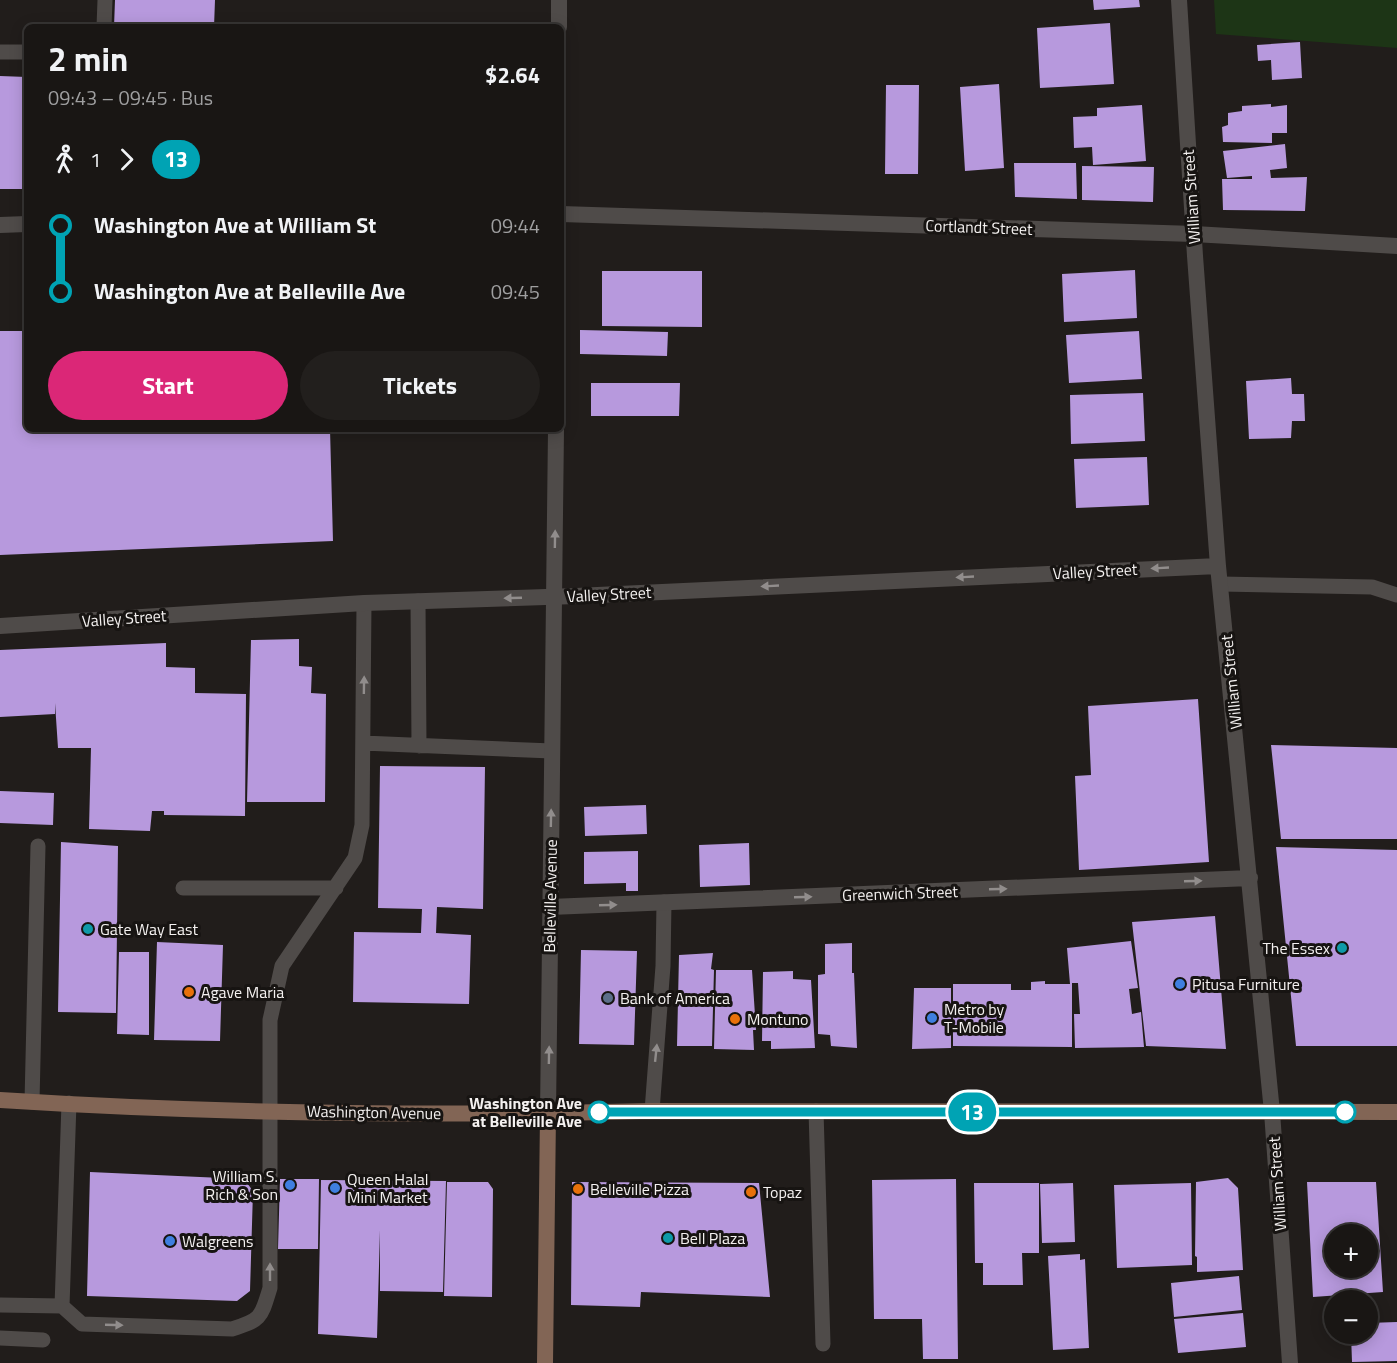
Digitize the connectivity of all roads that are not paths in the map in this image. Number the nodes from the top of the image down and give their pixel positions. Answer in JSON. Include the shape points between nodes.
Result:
{"nodes":[{"id":1,"x":105,"y":0,"type":"edge"},
{"id":2,"x":559,"y":0,"type":"edge"},
{"id":3,"x":1179,"y":0,"type":"edge"},
{"id":4,"x":105,"y":24,"type":"edge"},
{"id":5,"x":559,"y":24,"type":"edge"},
{"id":6,"x":0,"y":52,"type":"edge"},
{"id":7,"x":24,"y":52,"type":"edge"},
{"id":8,"x":564,"y":214,"type":"edge"},
{"id":9,"x":24,"y":224,"type":"edge"},
{"id":10,"x":0,"y":225,"type":"edge"},
{"id":11,"x":1194,"y":234,"type":"junction"},
{"id":12,"x":1397,"y":246,"type":"edge"},
{"id":13,"x":556,"y":432,"type":"edge"},
{"id":14,"x":1218,"y":566,"type":"junction"},
{"id":15,"x":1221,"y":584,"type":"junction"},
{"id":16,"x":1397,"y":595,"type":"edge"},
{"id":17,"x":554,"y":597,"type":"junction"},
{"id":18,"x":418,"y":601,"type":"junction"},
{"id":19,"x":364,"y":603,"type":"junction"},
{"id":20,"x":0,"y":626,"type":"edge"},
{"id":21,"x":363,"y":743,"type":"junction"},
{"id":22,"x":419,"y":746,"type":"junction"},
{"id":23,"x":552,"y":751,"type":"junction"},
{"id":24,"x":38,"y":846,"type":"dead end"},
{"id":25,"x":1250,"y":878,"type":"junction"},
{"id":26,"x":183,"y":888,"type":"dead end"},
{"id":27,"x":336,"y":888,"type":"junction"},
{"id":28,"x":664,"y":902,"type":"junction"},
{"id":29,"x":550,"y":907,"type":"junction"},
{"id":30,"x":0,"y":1100,"type":"edge"},
{"id":31,"x":32,"y":1102,"type":"junction"},
{"id":32,"x":69,"y":1103,"type":"junction"},
{"id":33,"x":269,"y":1111,"type":"junction"},
{"id":34,"x":652,"y":1111,"type":"junction"},
{"id":35,"x":816,"y":1111,"type":"junction"},
{"id":36,"x":1272,"y":1112,"type":"junction"},
{"id":37,"x":1397,"y":1112,"type":"edge"},
{"id":38,"x":548,"y":1114,"type":"junction"},
{"id":39,"x":0,"y":1305,"type":"edge"},
{"id":40,"x":62,"y":1306,"type":"junction"},
{"id":41,"x":0,"y":1338,"type":"edge"},
{"id":42,"x":43,"y":1340,"type":"dead end"},
{"id":43,"x":823,"y":1344,"type":"dead end"},
{"id":44,"x":545,"y":1363,"type":"edge"},
{"id":45,"x":1290,"y":1363,"type":"edge"}],
"edges":[{"from":1,"to":4,"type":"lane"},
{"from":2,"to":5,"type":"street"},
{"from":3,"to":11,"type":"street","name":"William Street"},
{"from":6,"to":7,"type":"lane"},
{"from":8,"to":11,"type":"street","name":"Cortlandt Street"},
{"from":9,"to":10,"type":"street"},
{"from":11,"to":12,"type":"street","name":"Cortlandt Street"},
{"from":11,"to":14,"type":"street","name":"William Street"},
{"from":17,"to":13,"type":"street","name":"Belleville Avenue","one_way":true},
{"from":14,"to":15,"type":"street","name":"William Street"},
{"from":14,"to":17,"type":"street","name":"Valley Street","one_way":true},
{"from":15,"to":16,"type":"lane","via":[[1372,587]]},
{"from":15,"to":25,"type":"street","name":"William Street"},
{"from":17,"to":18,"type":"street","name":"Valley Street","one_way":true},
{"from":17,"to":23,"type":"street","name":"Belleville Avenue"},
{"from":18,"to":19,"type":"street","name":"Valley Street"},
{"from":18,"to":22,"type":"lane"},
{"from":19,"to":20,"type":"street","name":"Valley Street"},
{"from":21,"to":19,"type":"lane","one_way":true},
{"from":21,"to":22,"type":"lane"},
{"from":21,"to":27,"type":"lane","via":[[363,825],[355,858]]},
{"from":22,"to":23,"type":"lane"},
{"from":29,"to":23,"type":"street","name":"Belleville Avenue","one_way":true},
{"from":24,"to":31,"type":"lane"},
{"from":28,"to":25,"type":"street","name":"Greenwich Street","one_way":true},
{"from":25,"to":36,"type":"street","name":"William Street"},
{"from":26,"to":27,"type":"lane"},
{"from":27,"to":33,"type":"lane","via":[[282,966],[270,1020]]},
{"from":29,"to":28,"type":"street","name":"Greenwich Street","one_way":true},
{"from":34,"to":28,"type":"lane","one_way":true},
{"from":38,"to":29,"type":"street","name":"Belleville Avenue","one_way":true},
{"from":30,"to":31,"type":"main road","name":"Washington Avenue"},
{"from":31,"to":32,"type":"main road","name":"Washington Avenue"},
{"from":32,"to":33,"type":"main road","name":"Washington Avenue"},
{"from":32,"to":40,"type":"lane"},
{"from":33,"to":38,"type":"main road","name":"Washington Avenue"},
{"from":40,"to":33,"type":"lane","one_way":true,"via":[[82,1324],[232,1329],[262,1315],[270,1288]]},
{"from":34,"to":35,"type":"main road","name":"Washington Avenue"},
{"from":34,"to":38,"type":"main road","name":"Washington Avenue"},
{"from":35,"to":36,"type":"main road","name":"Washington Avenue"},
{"from":35,"to":43,"type":"lane"},
{"from":36,"to":37,"type":"main road","name":"Washington Avenue"},
{"from":36,"to":45,"type":"street","name":"William Street"},
{"from":38,"to":44,"type":"main road","name":"Belleville Avenue"},
{"from":39,"to":40,"type":"lane"},
{"from":41,"to":42,"type":"lane"}]}
